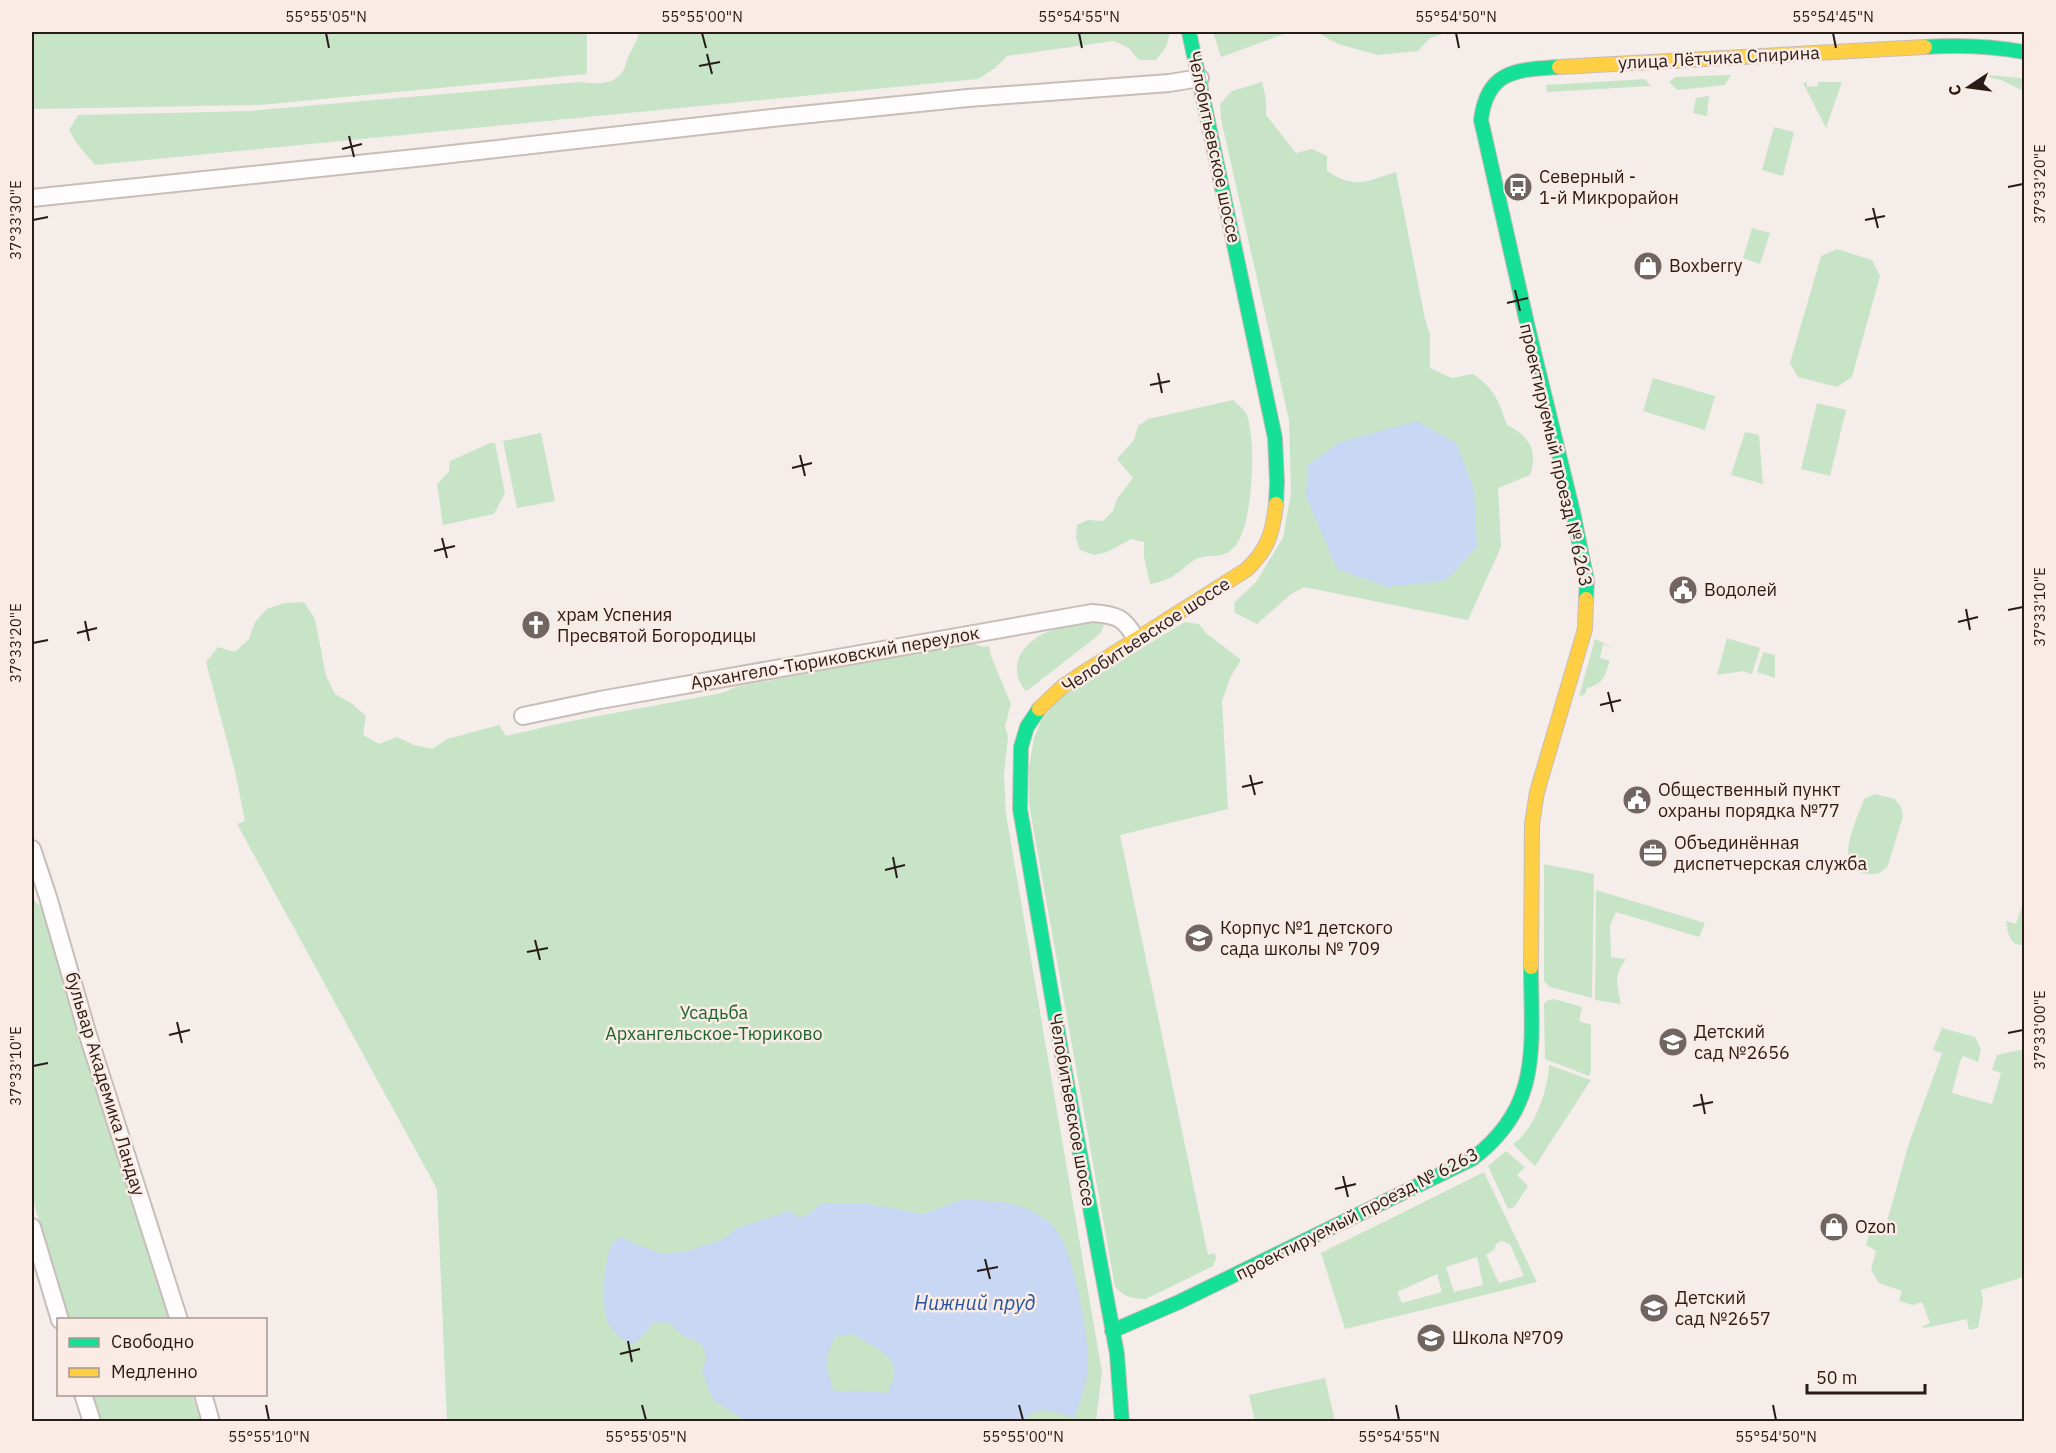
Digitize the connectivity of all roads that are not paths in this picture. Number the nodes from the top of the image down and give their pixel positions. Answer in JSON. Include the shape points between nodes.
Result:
{"nodes":[{"id":1,"x":1189,"y":32,"type":"edge"},
{"id":2,"x":2025,"y":52,"type":"edge"},
{"id":3,"x":1200,"y":78,"type":"junction"},
{"id":4,"x":1481,"y":120,"type":"joint"},
{"id":5,"x":32,"y":198,"type":"edge"},
{"id":6,"x":1136,"y":639,"type":"junction"},
{"id":7,"x":523,"y":716,"type":"dead end"},
{"id":8,"x":32,"y":849,"type":"edge"},
{"id":9,"x":32,"y":888,"type":"edge"},
{"id":10,"x":48,"y":897,"type":"junction"},
{"id":11,"x":32,"y":1227,"type":"edge"},
{"id":12,"x":59,"y":1318,"type":"edge"},
{"id":13,"x":178,"y":1318,"type":"edge"},
{"id":14,"x":1112,"y":1331,"type":"junction"},
{"id":15,"x":83,"y":1396,"type":"edge"},
{"id":16,"x":203,"y":1396,"type":"edge"},
{"id":17,"x":92,"y":1422,"type":"edge"},
{"id":18,"x":211,"y":1422,"type":"edge"},
{"id":19,"x":1122,"y":1422,"type":"edge"}],
"edges":[{"from":1,"to":3,"type":"street","name":"Челобитьевское шоссе"},
{"from":2,"to":4,"type":"street","name":"улица Лётчика Спирина","via":[[1954,45],[1528,69],[1492,84],[1482,102]]},
{"from":3,"to":5,"type":"street","via":[[781,117]]},
{"from":3,"to":6,"type":"street","name":"Челобитьевское шоссе","via":[[1275,438],[1272,532],[1261,555],[1246,570]]},
{"from":4,"to":14,"type":"street","name":"проектируемый проезд № 6263","via":[[1587,581],[1585,629],[1537,792],[1532,824],[1531,1064],[1525,1093],[1515,1116],[1472,1159]]},
{"from":6,"to":7,"type":"street","name":"Архангело-Тюриковский переулок","via":[[1127,623],[1108,614],[1092,613],[622,695]]},
{"from":6,"to":14,"type":"street","name":"Челобитьевское шоссе","via":[[1056,692],[1037,712],[1023,741],[1019,770],[1022,821]]},
{"from":8,"to":10,"type":"street","name":"бульвар Академика Ландау"},
{"from":9,"to":10,"type":"street"},
{"from":10,"to":13,"type":"street","name":"бульвар Академика Ландау"},
{"from":11,"to":12,"type":"street"},
{"from":14,"to":19,"type":"street","name":"Челобитьевское шоссе"},
{"from":15,"to":17,"type":"street"},
{"from":16,"to":18,"type":"street"}]}
